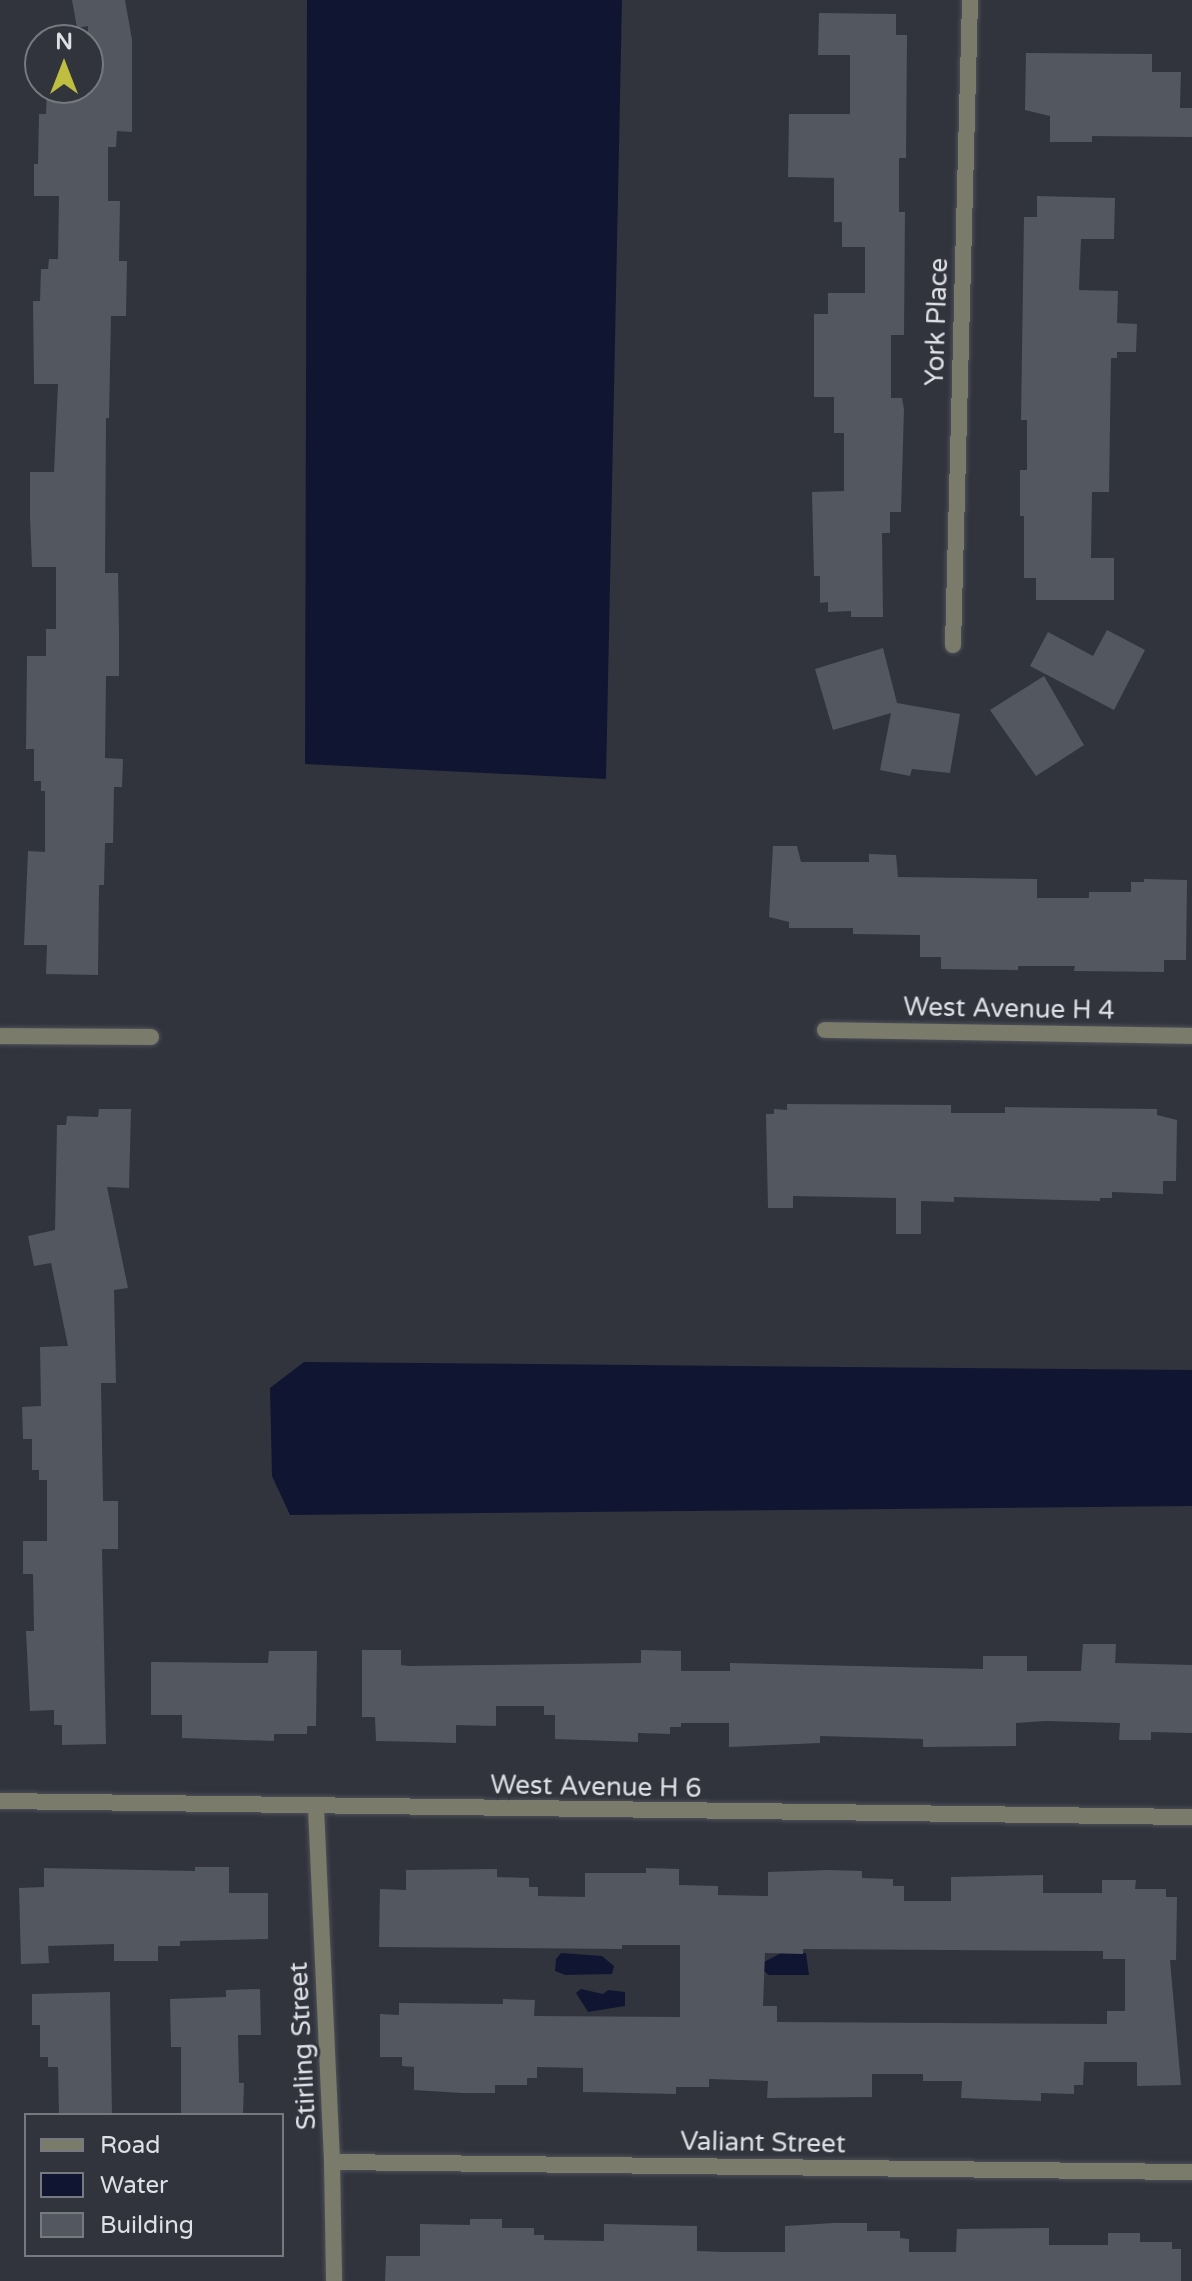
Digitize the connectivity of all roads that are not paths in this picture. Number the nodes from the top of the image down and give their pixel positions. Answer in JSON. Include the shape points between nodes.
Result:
{"nodes":[{"id":1,"x":970,"y":0,"type":"edge"},
{"id":2,"x":953,"y":645,"type":"dead end"},
{"id":3,"x":825,"y":1030,"type":"dead end"},
{"id":4,"x":0,"y":1036,"type":"edge"},
{"id":5,"x":1192,"y":1036,"type":"edge"},
{"id":6,"x":151,"y":1037,"type":"dead end"},
{"id":7,"x":0,"y":1801,"type":"edge"},
{"id":8,"x":316,"y":1808,"type":"junction"},
{"id":9,"x":1192,"y":1817,"type":"edge"},
{"id":10,"x":332,"y":2162,"type":"junction"},
{"id":11,"x":1192,"y":2172,"type":"edge"},
{"id":12,"x":334,"y":2281,"type":"edge"}],
"edges":[{"from":1,"to":2,"type":"street","name":"York Place"},
{"from":3,"to":5,"type":"street","name":"West Avenue H 4"},
{"from":4,"to":6,"type":"street"},
{"from":7,"to":8,"type":"street","name":"West Avenue H 6"},
{"from":8,"to":9,"type":"street","name":"West Avenue H 6"},
{"from":8,"to":10,"type":"street","name":"Stirling Street"},
{"from":10,"to":11,"type":"street","name":"Valiant Street"},
{"from":10,"to":12,"type":"street","name":"Stirling Street"}]}
